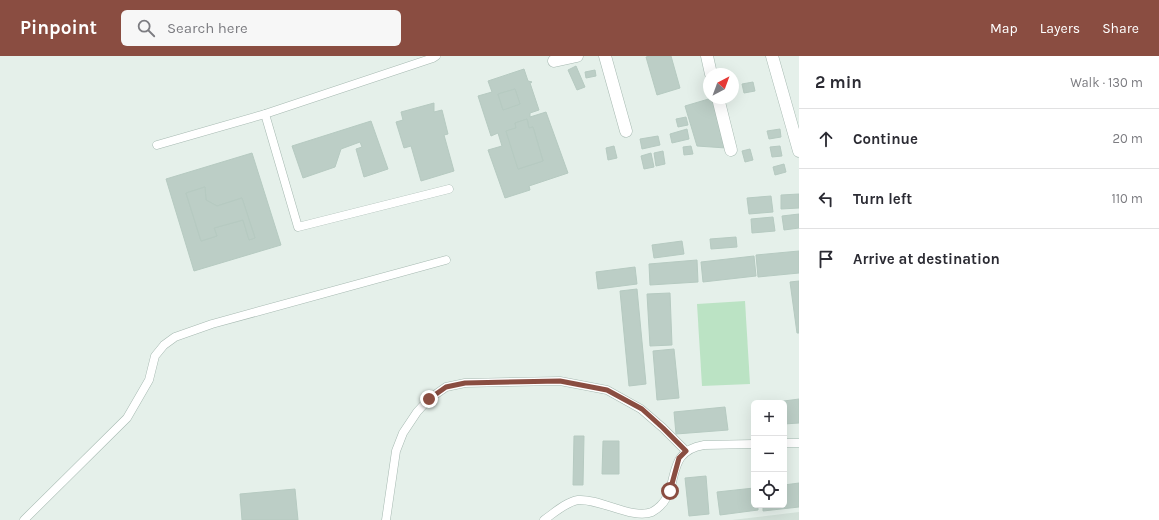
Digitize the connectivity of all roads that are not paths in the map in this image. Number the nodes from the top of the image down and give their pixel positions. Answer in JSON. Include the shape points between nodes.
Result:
{"nodes":[{"id":1,"x":436,"y":56,"type":"edge"},
{"id":2,"x":577,"y":56,"type":"edge"},
{"id":3,"x":605,"y":56,"type":"edge"},
{"id":4,"x":707,"y":56,"type":"edge"},
{"id":5,"x":772,"y":56,"type":"edge"},
{"id":6,"x":554,"y":61,"type":"dead end"},
{"id":7,"x":710,"y":68,"type":"edge"},
{"id":8,"x":720,"y":104,"type":"edge"},
{"id":9,"x":265,"y":114,"type":"junction"},
{"id":10,"x":626,"y":131,"type":"dead end"},
{"id":11,"x":157,"y":145,"type":"dead end"},
{"id":12,"x":731,"y":150,"type":"dead end"},
{"id":13,"x":799,"y":151,"type":"edge"},
{"id":14,"x":449,"y":188,"type":"dead end"},
{"id":15,"x":446,"y":260,"type":"dead end"},
{"id":16,"x":787,"y":443,"type":"edge"},
{"id":17,"x":799,"y":443,"type":"edge"},
{"id":18,"x":751,"y":444,"type":"edge"},
{"id":19,"x":686,"y":451,"type":"junction"},
{"id":20,"x":24,"y":520,"type":"edge"},
{"id":21,"x":386,"y":520,"type":"edge"},
{"id":22,"x":544,"y":520,"type":"edge"}],
"edges":[{"from":1,"to":9,"type":"lane"},
{"from":2,"to":6,"type":"street"},
{"from":3,"to":10,"type":"street"},
{"from":4,"to":7,"type":"street"},
{"from":5,"to":13,"type":"street"},
{"from":8,"to":12,"type":"street"},
{"from":9,"to":11,"type":"lane"},
{"from":9,"to":14,"type":"lane","via":[[298,227]]},
{"from":15,"to":20,"type":"lane","via":[[212,324],[175,337],[164,345],[156,356],[150,380],[127,418]]},
{"from":16,"to":17,"type":"lane"},
{"from":18,"to":19,"type":"lane","via":[[704,445]]},
{"from":19,"to":21,"type":"lane","via":[[642,409],[607,390],[560,381],[465,383],[446,387],[429,399],[403,433],[396,451]]},
{"from":19,"to":22,"type":"lane","via":[[679,458],[665,501],[651,513],[637,514],[578,500],[570,502]]}]}
